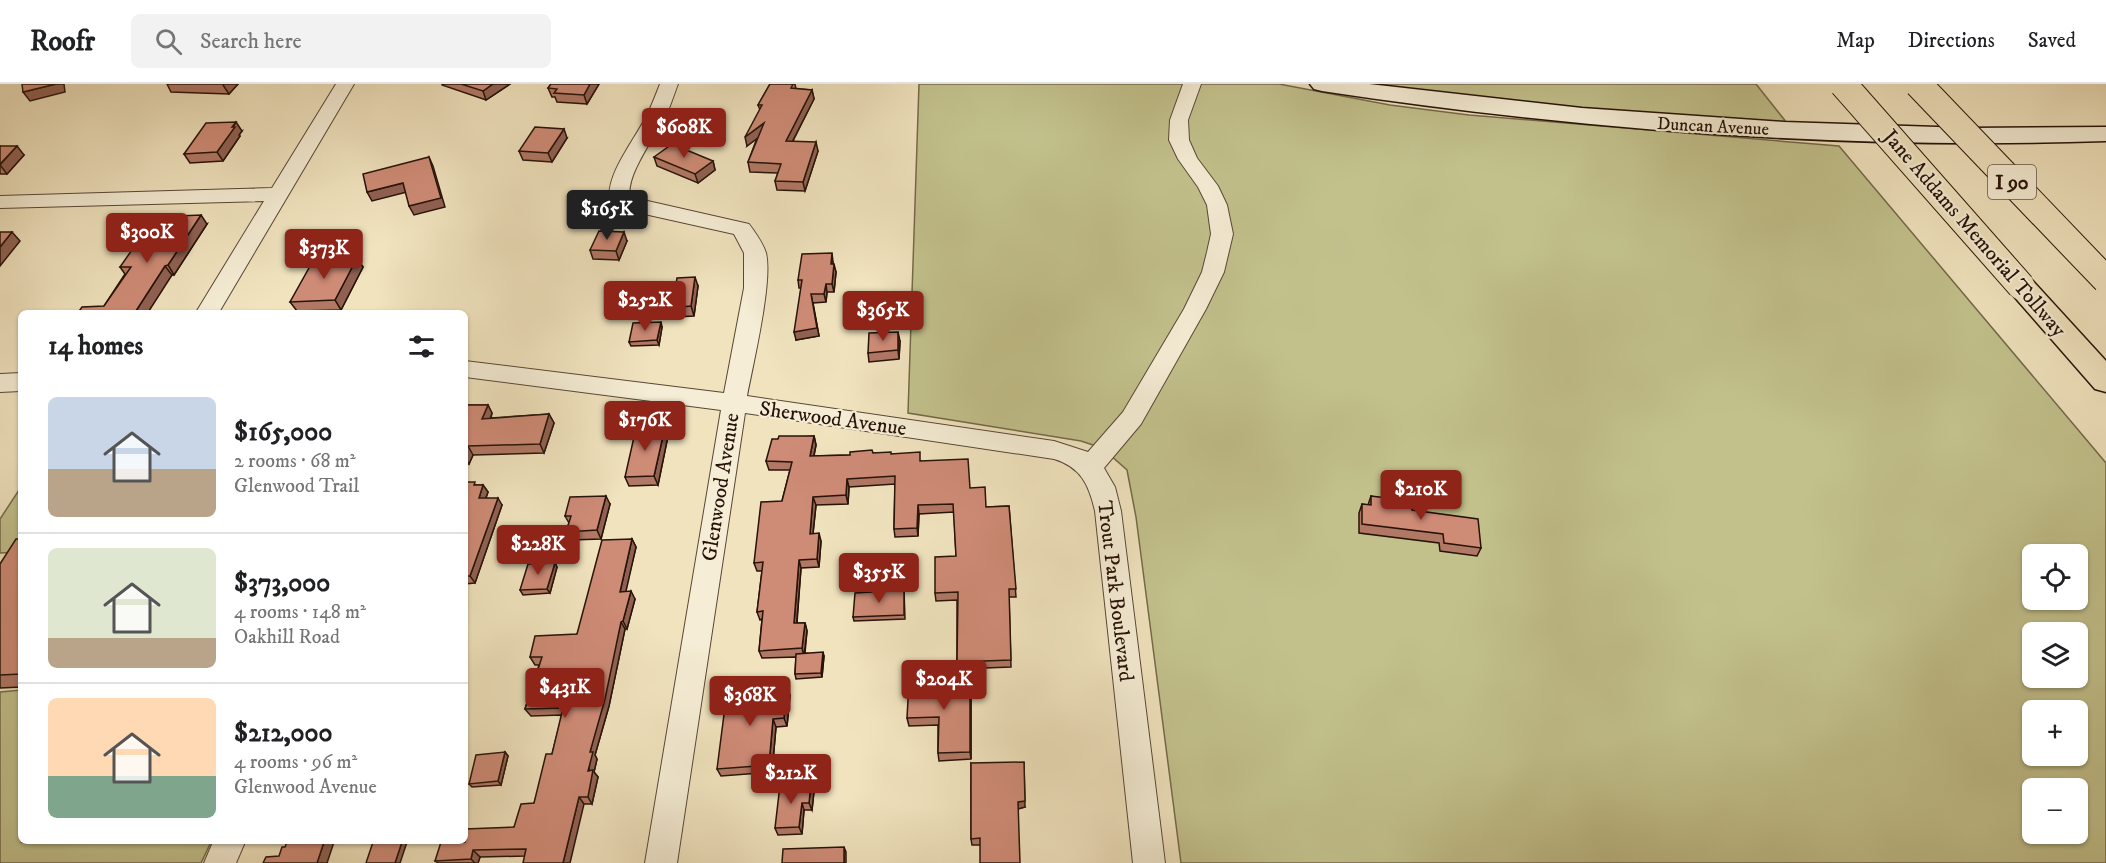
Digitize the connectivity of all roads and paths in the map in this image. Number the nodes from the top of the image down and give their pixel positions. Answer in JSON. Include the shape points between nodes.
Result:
{"nodes":[{"id":1,"x":345,"y":84,"type":"edge"},
{"id":2,"x":669,"y":84,"type":"edge"},
{"id":3,"x":1192,"y":84,"type":"edge"},
{"id":4,"x":1322,"y":84,"type":"edge"},
{"id":5,"x":1843,"y":84,"type":"edge"},
{"id":6,"x":1918,"y":84,"type":"edge"},
{"id":7,"x":2106,"y":134,"type":"edge"},
{"id":8,"x":277,"y":194,"type":"junction"},
{"id":9,"x":0,"y":202,"type":"edge"},
{"id":10,"x":2106,"y":280,"type":"edge"},
{"id":11,"x":208,"y":310,"type":"edge"},
{"id":12,"x":468,"y":369,"type":"edge"},
{"id":13,"x":2106,"y":381,"type":"edge"},
{"id":14,"x":18,"y":382,"type":"edge"},
{"id":15,"x":0,"y":383,"type":"edge"},
{"id":16,"x":734,"y":403,"type":"junction"},
{"id":17,"x":1090,"y":467,"type":"junction"},
{"id":18,"x":228,"y":844,"type":"edge"},
{"id":19,"x":220,"y":863,"type":"edge"},
{"id":20,"x":661,"y":863,"type":"edge"},
{"id":21,"x":1149,"y":863,"type":"edge"}],
"edges":[{"from":1,"to":8,"type":"street"},
{"from":2,"to":16,"type":"street","name":"Glenwood Avenue","via":[[622,178],[620,200],[734,226],[749,239],[757,275]]},
{"from":3,"to":17,"type":"street","via":[[1179,120],[1179,140],[1216,205],[1222,234],[1213,272],[1132,418]]},
{"from":4,"to":7,"type":"street","name":"Duncan Avenue","via":[[1479,106],[1639,121],[1845,134]]},
{"from":5,"to":13,"type":"highway","name":"Jane Addams Memorial Tollway","bridge":true},
{"from":6,"to":10,"type":"highway","number":"I 90","bridge":true},
{"from":8,"to":9,"type":"street"},
{"from":8,"to":11,"type":"street"},
{"from":12,"to":16,"type":"street","name":"Sherwood Avenue"},
{"from":14,"to":15,"type":"street"},
{"from":16,"to":17,"type":"street","name":"Sherwood Avenue","via":[[1054,450],[1075,456]]},
{"from":16,"to":20,"type":"street","name":"Glenwood Avenue"},
{"from":17,"to":21,"type":"street","name":"Trout Park Boulevard","via":[[1102,487],[1108,511]]},
{"from":18,"to":19,"type":"street"}]}
